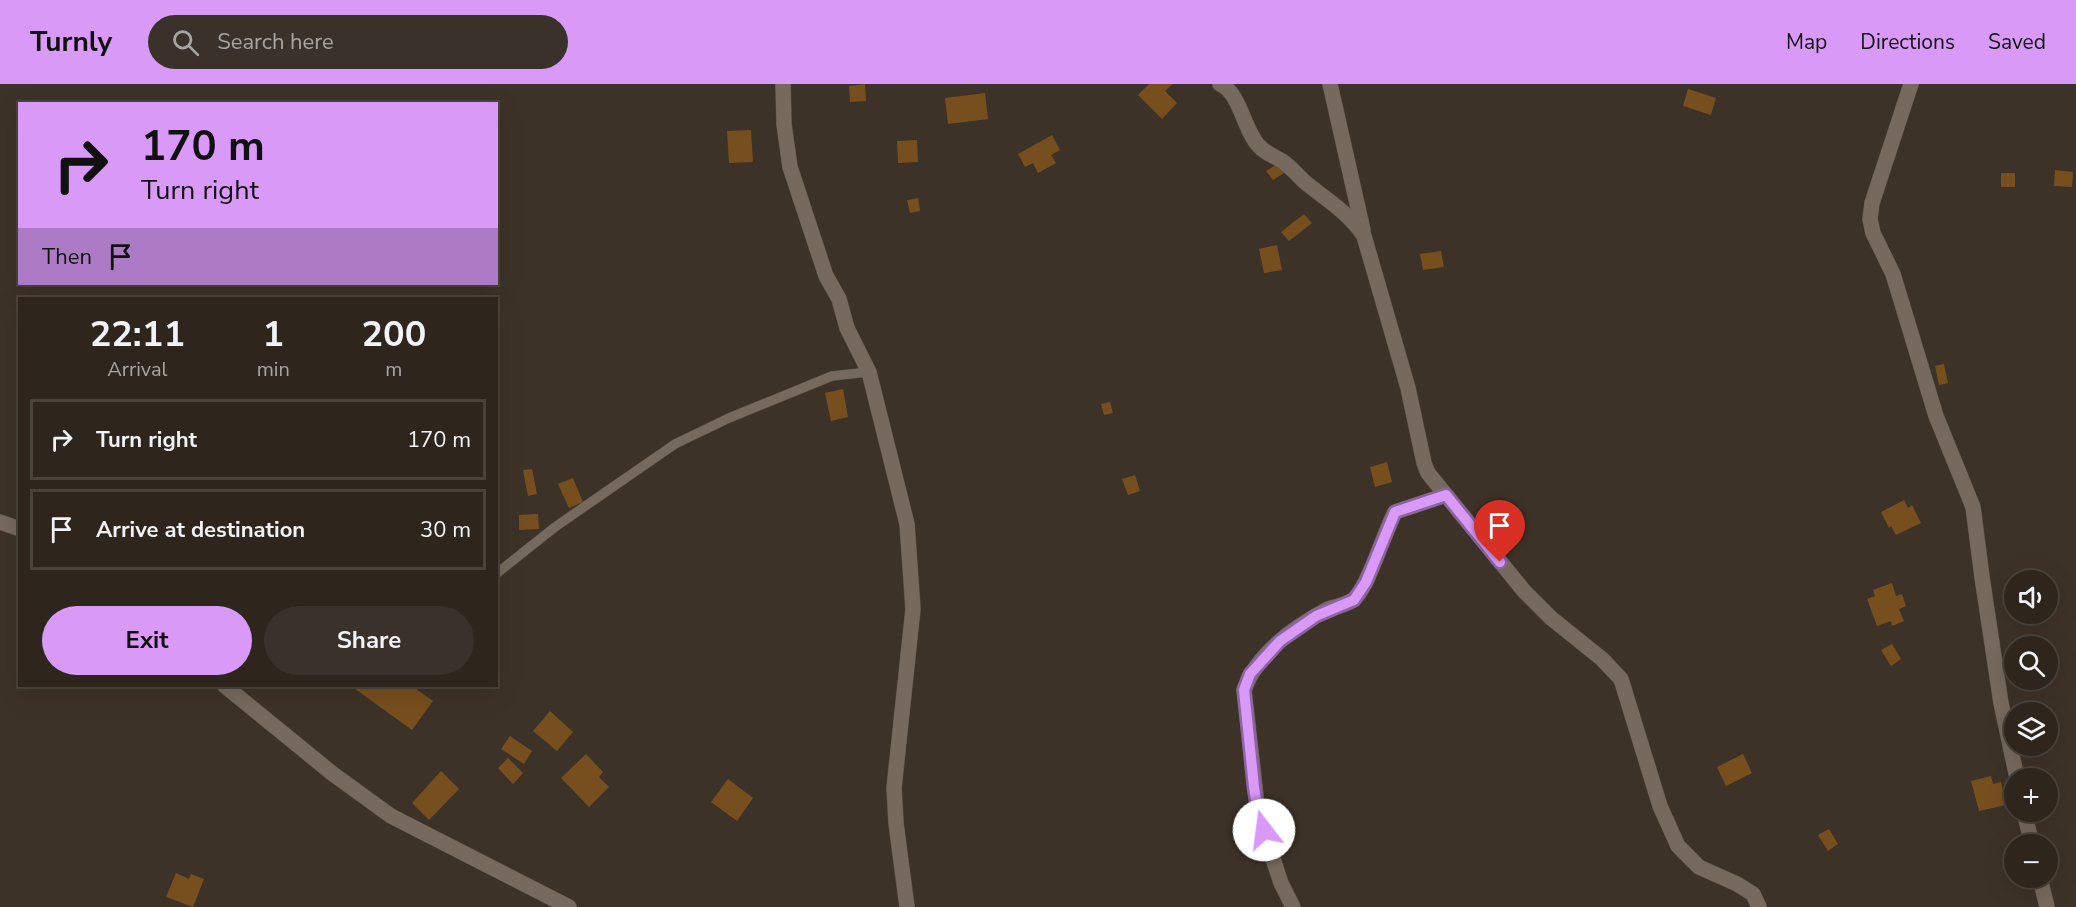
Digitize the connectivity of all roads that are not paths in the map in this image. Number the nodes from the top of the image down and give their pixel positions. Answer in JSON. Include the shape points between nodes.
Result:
{"nodes":[{"id":1,"x":783,"y":84,"type":"edge"},
{"id":2,"x":1220,"y":84,"type":"edge"},
{"id":3,"x":1330,"y":84,"type":"edge"},
{"id":4,"x":1911,"y":84,"type":"edge"},
{"id":5,"x":1364,"y":236,"type":"junction"},
{"id":6,"x":869,"y":372,"type":"junction"},
{"id":7,"x":1446,"y":495,"type":"junction"},
{"id":8,"x":0,"y":522,"type":"edge"},
{"id":9,"x":18,"y":528,"type":"edge"},
{"id":10,"x":498,"y":572,"type":"edge"},
{"id":11,"x":226,"y":687,"type":"edge"},
{"id":12,"x":2015,"y":768,"type":"edge"},
{"id":13,"x":2042,"y":888,"type":"edge"},
{"id":14,"x":569,"y":907,"type":"edge"},
{"id":15,"x":907,"y":907,"type":"edge"},
{"id":16,"x":1293,"y":907,"type":"edge"},
{"id":17,"x":1759,"y":907,"type":"edge"},
{"id":18,"x":2047,"y":907,"type":"edge"}],
"edges":[{"from":1,"to":6,"type":"street","via":[[790,167],[826,276]]},
{"from":2,"to":5,"type":"street","via":[[1226,86],[1242,112],[1257,145],[1339,208]]},
{"from":3,"to":5,"type":"street"},
{"from":4,"to":12,"type":"street","via":[[1870,219],[1893,274],[1936,416],[1973,507],[2001,703]]},
{"from":5,"to":7,"type":"street","via":[[1408,388],[1424,463]]},
{"from":6,"to":10,"type":"lane","via":[[832,376],[675,444],[555,527]]},
{"from":6,"to":15,"type":"street","via":[[907,524],[913,609],[894,789]]},
{"from":7,"to":16,"type":"street","via":[[1395,512],[1366,582],[1354,600],[1316,616],[1280,641],[1250,674],[1244,690],[1258,813]]},
{"from":7,"to":17,"type":"street","via":[[1524,591],[1621,679],[1660,807],[1678,846],[1699,867],[1753,894]]},
{"from":8,"to":9,"type":"street"},
{"from":11,"to":14,"type":"street","via":[[391,816]]},
{"from":13,"to":18,"type":"street"}]}
